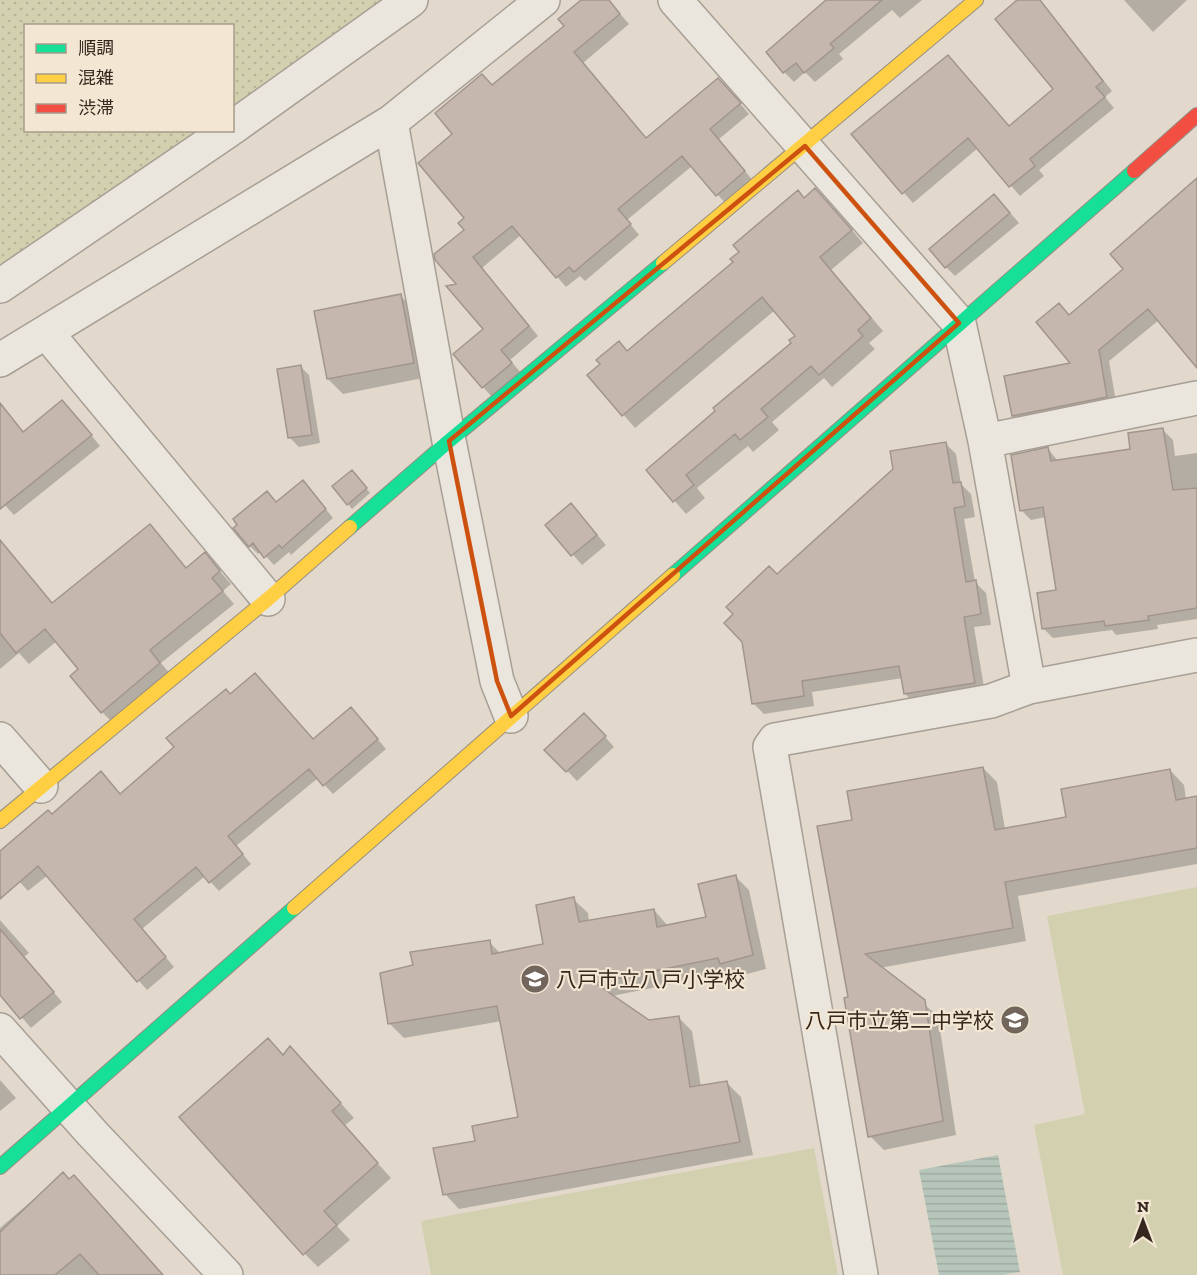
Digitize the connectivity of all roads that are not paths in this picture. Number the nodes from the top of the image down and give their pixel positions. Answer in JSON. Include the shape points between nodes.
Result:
{"nodes":[{"id":1,"x":411,"y":0,"type":"edge"},
{"id":2,"x":543,"y":0,"type":"edge"},
{"id":3,"x":675,"y":0,"type":"edge"},
{"id":4,"x":976,"y":0,"type":"edge"},
{"id":5,"x":1197,"y":115,"type":"edge"},
{"id":6,"x":391,"y":122,"type":"junction"},
{"id":7,"x":234,"y":127,"type":"edge"},
{"id":8,"x":227,"y":132,"type":"edge"},
{"id":9,"x":805,"y":146,"type":"junction"},
{"id":10,"x":0,"y":286,"type":"edge"},
{"id":11,"x":959,"y":323,"type":"junction"},
{"id":12,"x":46,"y":332,"type":"junction"},
{"id":13,"x":0,"y":360,"type":"edge"},
{"id":14,"x":1197,"y":398,"type":"edge"},
{"id":15,"x":449,"y":441,"type":"junction"},
{"id":16,"x":985,"y":441,"type":"junction"},
{"id":17,"x":268,"y":599,"type":"junction"},
{"id":18,"x":1197,"y":655,"type":"edge"},
{"id":19,"x":1029,"y":687,"type":"junction"},
{"id":20,"x":511,"y":716,"type":"junction"},
{"id":21,"x":0,"y":739,"type":"edge"},
{"id":22,"x":41,"y":786,"type":"junction"},
{"id":23,"x":0,"y":821,"type":"edge"},
{"id":24,"x":0,"y":1030,"type":"edge"},
{"id":25,"x":69,"y":1107,"type":"junction"},
{"id":26,"x":0,"y":1167,"type":"edge"},
{"id":27,"x":225,"y":1275,"type":"edge"},
{"id":28,"x":861,"y":1275,"type":"edge"}],
"edges":[{"from":1,"to":7,"type":"street"},
{"from":2,"to":6,"type":"street"},
{"from":3,"to":9,"type":"street"},
{"from":4,"to":9,"type":"street"},
{"from":5,"to":11,"type":"street"},
{"from":6,"to":12,"type":"street"},
{"from":6,"to":15,"type":"street"},
{"from":8,"to":10,"type":"street"},
{"from":9,"to":11,"type":"street"},
{"from":9,"to":15,"type":"street"},
{"from":11,"to":16,"type":"street"},
{"from":11,"to":20,"type":"street"},
{"from":12,"to":13,"type":"street"},
{"from":12,"to":17,"type":"street"},
{"from":14,"to":16,"type":"street"},
{"from":15,"to":17,"type":"street"},
{"from":15,"to":20,"type":"street","via":[[497,681]]},
{"from":16,"to":19,"type":"street"},
{"from":17,"to":22,"type":"street"},
{"from":18,"to":19,"type":"street"},
{"from":19,"to":28,"type":"street","via":[[991,701],[775,740],[770,747]]},
{"from":20,"to":25,"type":"street"},
{"from":21,"to":22,"type":"street"},
{"from":22,"to":23,"type":"street"},
{"from":24,"to":25,"type":"street"},
{"from":25,"to":26,"type":"street"},
{"from":25,"to":27,"type":"street"}]}
